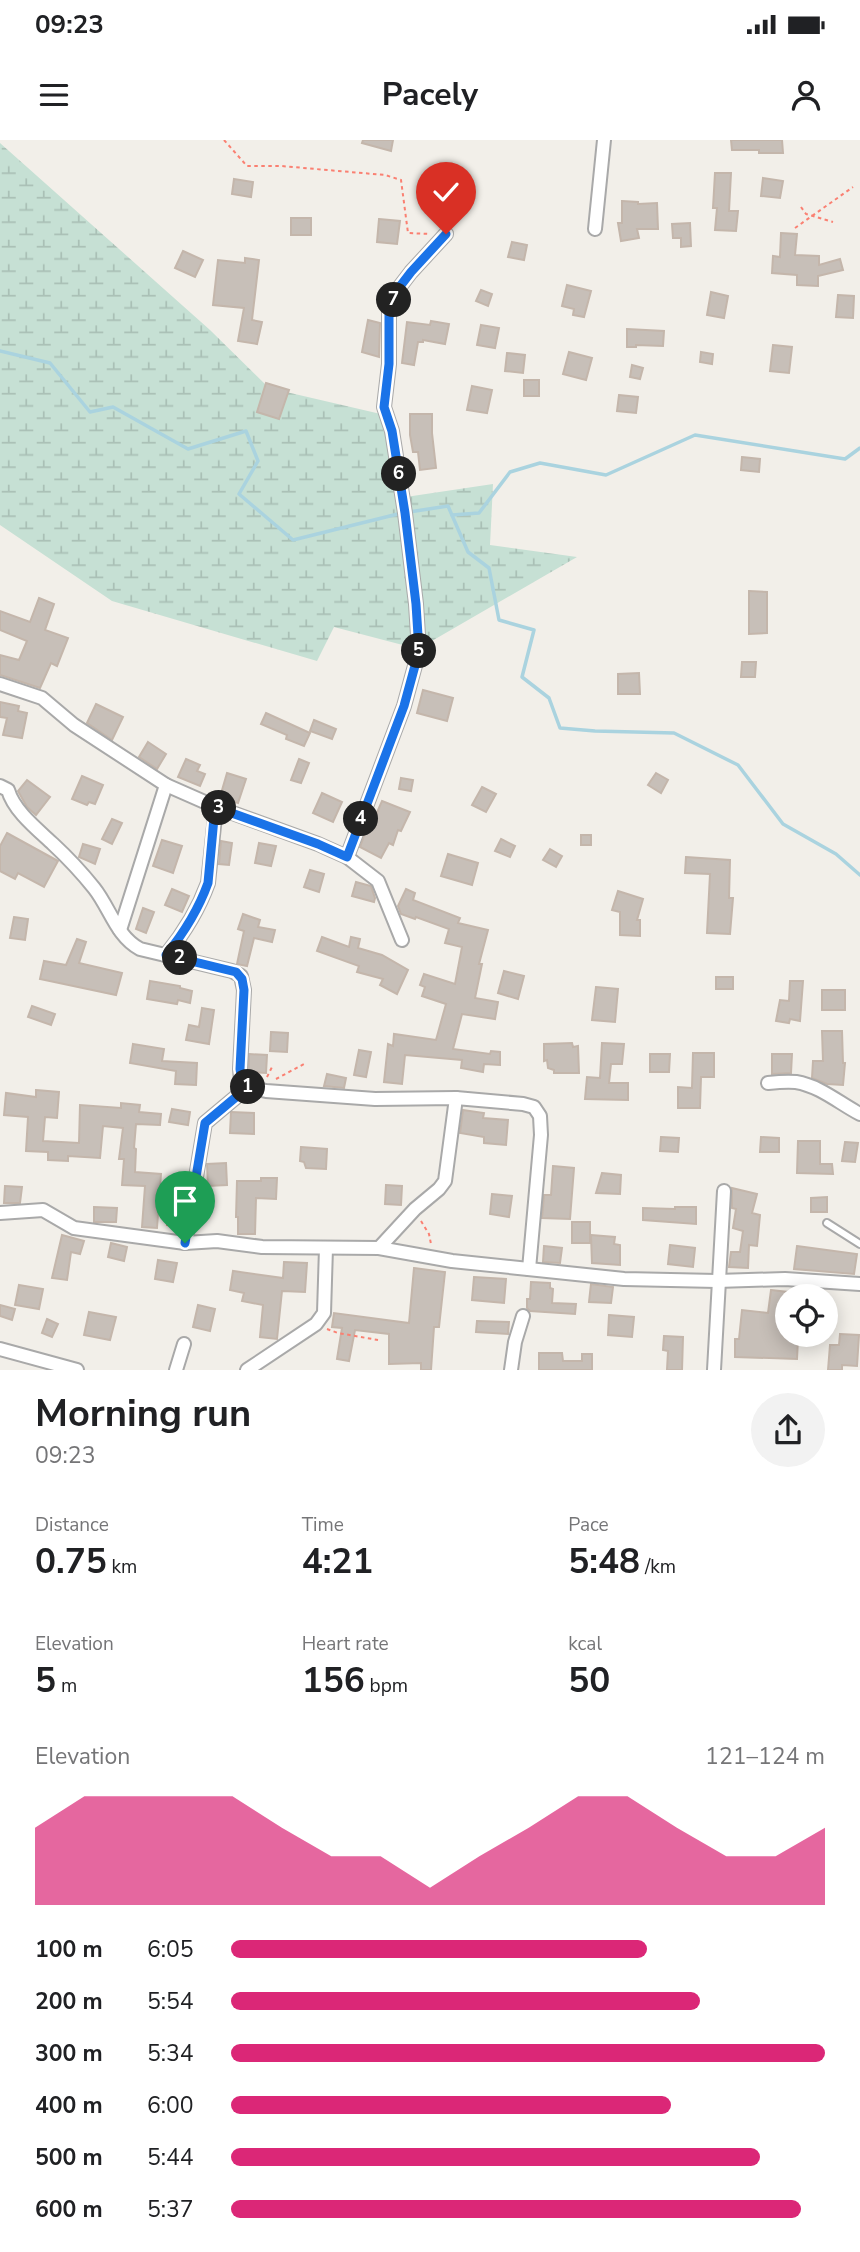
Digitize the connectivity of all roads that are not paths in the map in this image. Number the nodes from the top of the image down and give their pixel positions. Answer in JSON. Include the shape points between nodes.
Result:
{"nodes":[{"id":1,"x":604,"y":140,"type":"edge"},
{"id":2,"x":595,"y":229,"type":"dead end"},
{"id":3,"x":446,"y":234,"type":"road end"},
{"id":4,"x":0,"y":684,"type":"edge"},
{"id":5,"x":166,"y":785,"type":"junction"},
{"id":6,"x":0,"y":786,"type":"edge"},
{"id":7,"x":215,"y":807,"type":"junction"},
{"id":8,"x":347,"y":857,"type":"junction"},
{"id":9,"x":120,"y":930,"type":"junction"},
{"id":10,"x":402,"y":940,"type":"dead end"},
{"id":11,"x":166,"y":955,"type":"junction"},
{"id":12,"x":768,"y":1083,"type":"dead end"},
{"id":13,"x":248,"y":1087,"type":"junction"},
{"id":14,"x":456,"y":1098,"type":"junction"},
{"id":15,"x":860,"y":1114,"type":"edge"},
{"id":16,"x":724,"y":1191,"type":"dead end"},
{"id":17,"x":0,"y":1213,"type":"edge"},
{"id":18,"x":827,"y":1223,"type":"dead end"},
{"id":19,"x":185,"y":1243,"type":"junction"},
{"id":20,"x":860,"y":1244,"type":"edge"},
{"id":21,"x":326,"y":1248,"type":"junction"},
{"id":22,"x":379,"y":1248,"type":"junction"},
{"id":23,"x":529,"y":1269,"type":"junction"},
{"id":24,"x":717,"y":1281,"type":"junction"},
{"id":25,"x":860,"y":1284,"type":"edge"},
{"id":26,"x":523,"y":1316,"type":"dead end"},
{"id":27,"x":184,"y":1344,"type":"dead end"},
{"id":28,"x":0,"y":1349,"type":"edge"},
{"id":29,"x":273,"y":1352,"type":"junction"},
{"id":30,"x":77,"y":1370,"type":"edge"},
{"id":31,"x":176,"y":1370,"type":"edge"},
{"id":32,"x":247,"y":1370,"type":"edge"},
{"id":33,"x":266,"y":1370,"type":"edge"},
{"id":34,"x":511,"y":1370,"type":"edge"},
{"id":35,"x":714,"y":1370,"type":"edge"}],
"edges":[{"from":1,"to":2,"type":"street"},
{"from":3,"to":8,"type":"street","via":[[398,289],[389,311],[384,407],[407,523],[419,651],[404,706]]},
{"from":4,"to":5,"type":"street","via":[[42,698],[74,725]]},
{"from":5,"to":7,"type":"street"},
{"from":5,"to":9,"type":"street"},
{"from":6,"to":9,"type":"street","via":[[95,889]]},
{"from":7,"to":8,"type":"street"},
{"from":7,"to":11,"type":"street","via":[[208,883]]},
{"from":8,"to":10,"type":"street","via":[[378,881]]},
{"from":9,"to":11,"type":"street","via":[[139,949]]},
{"from":11,"to":13,"type":"street","via":[[240,976],[244,990],[240,1069]]},
{"from":12,"to":15,"type":"street","via":[[795,1082],[832,1096]]},
{"from":13,"to":14,"type":"street","via":[[375,1099]]},
{"from":13,"to":19,"type":"street","via":[[205,1123]]},
{"from":14,"to":22,"type":"street","via":[[445,1181]]},
{"from":14,"to":23,"type":"street","via":[[523,1104],[538,1111],[541,1135]]},
{"from":16,"to":24,"type":"street"},
{"from":17,"to":19,"type":"street","via":[[43,1210],[74,1228]]},
{"from":18,"to":20,"type":"lane"},
{"from":19,"to":21,"type":"street"},
{"from":21,"to":22,"type":"street"},
{"from":21,"to":29,"type":"street","via":[[324,1313],[316,1324]]},
{"from":22,"to":23,"type":"street"},
{"from":23,"to":24,"type":"street","via":[[624,1279]]},
{"from":24,"to":25,"type":"street"},
{"from":24,"to":35,"type":"street"},
{"from":26,"to":34,"type":"street"},
{"from":27,"to":31,"type":"street"},
{"from":28,"to":30,"type":"street"},
{"from":29,"to":32,"type":"street"},
{"from":29,"to":33,"type":"street"}]}
